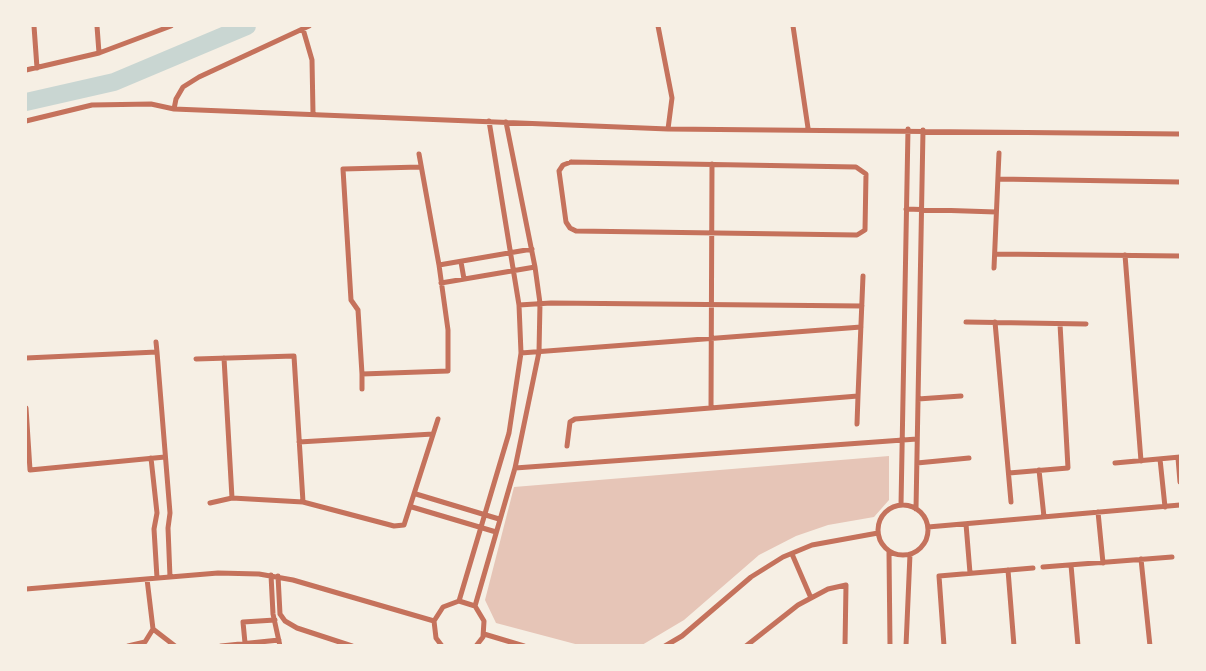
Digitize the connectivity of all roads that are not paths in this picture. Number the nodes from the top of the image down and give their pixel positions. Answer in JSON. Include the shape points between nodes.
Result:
{"nodes":[{"id":1,"x":34,"y":26,"type":"edge"},
{"id":2,"x":97,"y":26,"type":"edge"},
{"id":3,"x":171,"y":26,"type":"edge"},
{"id":4,"x":309,"y":26,"type":"edge"},
{"id":5,"x":657,"y":26,"type":"edge"},
{"id":6,"x":793,"y":26,"type":"edge"},
{"id":7,"x":303,"y":29,"type":"junction"},
{"id":8,"x":99,"y":53,"type":"junction"},
{"id":9,"x":37,"y":68,"type":"junction"},
{"id":10,"x":26,"y":70,"type":"edge"},
{"id":11,"x":174,"y":109,"type":"junction"},
{"id":12,"x":313,"y":113,"type":"junction"},
{"id":13,"x":26,"y":121,"type":"edge"},
{"id":14,"x":489,"y":121,"type":"junction"},
{"id":15,"x":506,"y":122,"type":"junction"},
{"id":16,"x":808,"y":128,"type":"junction"},
{"id":17,"x":668,"y":129,"type":"junction"},
{"id":18,"x":908,"y":129,"type":"junction"},
{"id":19,"x":923,"y":130,"type":"junction"},
{"id":20,"x":1180,"y":134,"type":"edge"},
{"id":21,"x":999,"y":153,"type":"dead end"},
{"id":22,"x":419,"y":154,"type":"dead end"},
{"id":23,"x":712,"y":164,"type":"junction"},
{"id":24,"x":420,"y":167,"type":"junction"},
{"id":25,"x":998,"y":179,"type":"junction"},
{"id":26,"x":1180,"y":182,"type":"edge"},
{"id":27,"x":906,"y":209,"type":"junction"},
{"id":28,"x":922,"y":209,"type":"junction"},
{"id":29,"x":996,"y":212,"type":"junction"},
{"id":30,"x":712,"y":233,"type":"junction"},
{"id":31,"x":532,"y":249,"type":"junction"},
{"id":32,"x":512,"y":253,"type":"junction"},
{"id":33,"x":995,"y":254,"type":"junction"},
{"id":34,"x":1125,"y":255,"type":"junction"},
{"id":35,"x":1180,"y":256,"type":"edge"},
{"id":36,"x":461,"y":262,"type":"junction"},
{"id":37,"x":439,"y":265,"type":"junction"},
{"id":38,"x":535,"y":267,"type":"junction"},
{"id":39,"x":994,"y":268,"type":"dead end"},
{"id":40,"x":514,"y":271,"type":"junction"},
{"id":41,"x":863,"y":276,"type":"dead end"},
{"id":42,"x":464,"y":279,"type":"junction"},
{"id":43,"x":441,"y":283,"type":"junction"},
{"id":44,"x":904,"y":301,"type":"junction"},
{"id":45,"x":920,"y":301,"type":"junction"},
{"id":46,"x":540,"y":303,"type":"junction"},
{"id":47,"x":711,"y":304,"type":"junction"},
{"id":48,"x":519,"y":305,"type":"junction"},
{"id":49,"x":862,"y":306,"type":"junction"},
{"id":50,"x":966,"y":322,"type":"dead end"},
{"id":51,"x":995,"y":322,"type":"junction"},
{"id":52,"x":1060,"y":324,"type":"junction"},
{"id":53,"x":1086,"y":324,"type":"dead end"},
{"id":54,"x":861,"y":327,"type":"junction"},
{"id":55,"x":711,"y":339,"type":"junction"},
{"id":56,"x":156,"y":342,"type":"dead end"},
{"id":57,"x":157,"y":352,"type":"junction"},
{"id":58,"x":539,"y":352,"type":"junction"},
{"id":59,"x":521,"y":353,"type":"junction"},
{"id":60,"x":26,"y":358,"type":"edge"},
{"id":61,"x":224,"y":358,"type":"junction"},
{"id":62,"x":196,"y":359,"type":"dead end"},
{"id":63,"x":362,"y":374,"type":"junction"},
{"id":64,"x":363,"y":389,"type":"dead end"},
{"id":65,"x":858,"y":396,"type":"junction"},
{"id":66,"x":961,"y":396,"type":"dead end"},
{"id":67,"x":918,"y":399,"type":"junction"},
{"id":68,"x":26,"y":408,"type":"edge"},
{"id":69,"x":711,"y":408,"type":"junction"},
{"id":70,"x":438,"y":419,"type":"dead end"},
{"id":71,"x":857,"y":424,"type":"dead end"},
{"id":72,"x":434,"y":434,"type":"junction"},
{"id":73,"x":917,"y":439,"type":"junction"},
{"id":74,"x":902,"y":440,"type":"junction"},
{"id":75,"x":299,"y":442,"type":"junction"},
{"id":76,"x":567,"y":446,"type":"dead end"},
{"id":77,"x":165,"y":457,"type":"junction"},
{"id":78,"x":1179,"y":457,"type":"edge"},
{"id":79,"x":151,"y":458,"type":"junction"},
{"id":80,"x":969,"y":458,"type":"dead end"},
{"id":81,"x":1160,"y":459,"type":"junction"},
{"id":82,"x":1141,"y":461,"type":"junction"},
{"id":83,"x":917,"y":462,"type":"junction"},
{"id":84,"x":1115,"y":464,"type":"dead end"},
{"id":85,"x":515,"y":468,"type":"junction"},
{"id":86,"x":28,"y":471,"type":"edge"},
{"id":87,"x":1039,"y":471,"type":"junction"},
{"id":88,"x":1009,"y":473,"type":"junction"},
{"id":89,"x":1180,"y":482,"type":"edge"},
{"id":90,"x":416,"y":494,"type":"junction"},
{"id":91,"x":232,"y":498,"type":"junction"},
{"id":92,"x":435,"y":500,"type":"junction"},
{"id":93,"x":303,"y":502,"type":"junction"},
{"id":94,"x":1011,"y":502,"type":"dead end"},
{"id":95,"x":210,"y":503,"type":"dead end"},
{"id":96,"x":900,"y":505,"type":"junction"},
{"id":97,"x":1180,"y":505,"type":"edge"},
{"id":98,"x":412,"y":507,"type":"junction"},
{"id":99,"x":1165,"y":507,"type":"junction"},
{"id":100,"x":916,"y":509,"type":"junction"},
{"id":101,"x":431,"y":512,"type":"junction"},
{"id":102,"x":1098,"y":512,"type":"junction"},
{"id":103,"x":486,"y":515,"type":"junction"},
{"id":104,"x":1044,"y":517,"type":"junction"},
{"id":105,"x":499,"y":519,"type":"junction"},
{"id":106,"x":966,"y":524,"type":"junction"},
{"id":107,"x":928,"y":527,"type":"junction"},
{"id":108,"x":168,"y":528,"type":"junction"},
{"id":109,"x":482,"y":528,"type":"junction"},
{"id":110,"x":154,"y":530,"type":"junction"},
{"id":111,"x":496,"y":532,"type":"junction"},
{"id":112,"x":878,"y":533,"type":"junction"},
{"id":113,"x":889,"y":552,"type":"junction"},
{"id":114,"x":792,"y":554,"type":"junction"},
{"id":115,"x":910,"y":554,"type":"junction"},
{"id":116,"x":1172,"y":557,"type":"dead end"},
{"id":117,"x":1141,"y":560,"type":"junction"},
{"id":118,"x":1103,"y":563,"type":"junction"},
{"id":119,"x":1071,"y":565,"type":"junction"},
{"id":120,"x":1043,"y":567,"type":"dead end"},
{"id":121,"x":1034,"y":568,"type":"dead end"},
{"id":122,"x":1008,"y":570,"type":"junction"},
{"id":123,"x":970,"y":573,"type":"junction"},
{"id":124,"x":271,"y":575,"type":"junction"},
{"id":125,"x":278,"y":576,"type":"junction"},
{"id":126,"x":171,"y":577,"type":"junction"},
{"id":127,"x":157,"y":578,"type":"junction"},
{"id":128,"x":147,"y":579,"type":"junction"},
{"id":129,"x":26,"y":589,"type":"edge"},
{"id":130,"x":811,"y":598,"type":"junction"},
{"id":131,"x":459,"y":601,"type":"junction"},
{"id":132,"x":475,"y":606,"type":"junction"},
{"id":133,"x":275,"y":620,"type":"junction"},
{"id":134,"x":434,"y":621,"type":"junction"},
{"id":135,"x":153,"y":629,"type":"junction"},
{"id":136,"x":483,"y":634,"type":"junction"},
{"id":137,"x":331,"y":642,"type":"edge"},
{"id":138,"x":245,"y":643,"type":"junction"},
{"id":139,"x":280,"y":643,"type":"edge"},
{"id":140,"x":128,"y":645,"type":"edge"},
{"id":141,"x":174,"y":645,"type":"edge"},
{"id":142,"x":221,"y":645,"type":"edge"},
{"id":143,"x":352,"y":645,"type":"edge"},
{"id":144,"x":441,"y":645,"type":"edge"},
{"id":145,"x":476,"y":645,"type":"edge"},
{"id":146,"x":524,"y":645,"type":"edge"},
{"id":147,"x":665,"y":645,"type":"edge"},
{"id":148,"x":746,"y":645,"type":"edge"},
{"id":149,"x":845,"y":645,"type":"edge"},
{"id":150,"x":890,"y":645,"type":"edge"},
{"id":151,"x":906,"y":645,"type":"edge"},
{"id":152,"x":944,"y":645,"type":"edge"},
{"id":153,"x":1014,"y":645,"type":"edge"},
{"id":154,"x":1078,"y":645,"type":"edge"},
{"id":155,"x":1150,"y":645,"type":"edge"}],
"edges":[{"from":1,"to":9,"type":"street"},
{"from":2,"to":8,"type":"street"},
{"from":3,"to":8,"type":"street"},
{"from":4,"to":7,"type":"street"},
{"from":5,"to":17,"type":"street","via":[[672,98]]},
{"from":6,"to":16,"type":"street"},
{"from":7,"to":11,"type":"street","via":[[199,77],[183,87]]},
{"from":7,"to":12,"type":"street","via":[[312,60]]},
{"from":8,"to":9,"type":"street"},
{"from":9,"to":10,"type":"street"},
{"from":11,"to":12,"type":"street"},
{"from":11,"to":13,"type":"street","via":[[151,104],[92,105]]},
{"from":12,"to":14,"type":"street"},
{"from":14,"to":15,"type":"street"},
{"from":14,"to":32,"type":"street"},
{"from":15,"to":17,"type":"street"},
{"from":15,"to":31,"type":"street"},
{"from":16,"to":17,"type":"street"},
{"from":16,"to":18,"type":"street"},
{"from":18,"to":19,"type":"street"},
{"from":18,"to":27,"type":"street"},
{"from":19,"to":20,"type":"street"},
{"from":19,"to":28,"type":"street"},
{"from":21,"to":25,"type":"street"},
{"from":22,"to":24,"type":"street"},
{"from":23,"to":30,"type":"street"},
{"from":23,"to":30,"type":"street","via":[[571,162],[559,171],[566,222],[576,231]]},
{"from":23,"to":30,"type":"street","via":[[856,167],[866,174],[865,230],[857,236]]},
{"from":24,"to":37,"type":"street"},
{"from":24,"to":63,"type":"street","via":[[343,170],[351,300],[358,310]]},
{"from":25,"to":26,"type":"street"},
{"from":25,"to":29,"type":"street"},
{"from":27,"to":28,"type":"street"},
{"from":27,"to":44,"type":"street"},
{"from":28,"to":29,"type":"street"},
{"from":28,"to":45,"type":"street"},
{"from":29,"to":33,"type":"street"},
{"from":30,"to":47,"type":"street"},
{"from":31,"to":32,"type":"street"},
{"from":31,"to":38,"type":"street"},
{"from":32,"to":36,"type":"street"},
{"from":32,"to":40,"type":"street"},
{"from":33,"to":34,"type":"street"},
{"from":33,"to":39,"type":"street"},
{"from":34,"to":35,"type":"street"},
{"from":34,"to":82,"type":"street"},
{"from":36,"to":37,"type":"street"},
{"from":36,"to":42,"type":"street"},
{"from":37,"to":43,"type":"street"},
{"from":38,"to":40,"type":"street"},
{"from":38,"to":46,"type":"street"},
{"from":40,"to":42,"type":"street"},
{"from":40,"to":48,"type":"street"},
{"from":41,"to":49,"type":"street"},
{"from":42,"to":43,"type":"street"},
{"from":43,"to":63,"type":"street","via":[[448,330],[448,370]]},
{"from":44,"to":45,"type":"street"},
{"from":44,"to":74,"type":"street"},
{"from":45,"to":67,"type":"street"},
{"from":46,"to":47,"type":"street"},
{"from":46,"to":48,"type":"street"},
{"from":46,"to":58,"type":"street"},
{"from":47,"to":49,"type":"street"},
{"from":47,"to":55,"type":"street"},
{"from":48,"to":59,"type":"street"},
{"from":49,"to":54,"type":"street"},
{"from":50,"to":51,"type":"street"},
{"from":51,"to":52,"type":"street"},
{"from":51,"to":88,"type":"street"},
{"from":52,"to":53,"type":"street"},
{"from":52,"to":87,"type":"street","via":[[1068,468]]},
{"from":54,"to":55,"type":"street"},
{"from":54,"to":65,"type":"street"},
{"from":55,"to":58,"type":"street"},
{"from":55,"to":69,"type":"street"},
{"from":56,"to":57,"type":"street"},
{"from":57,"to":60,"type":"street"},
{"from":57,"to":77,"type":"street"},
{"from":58,"to":59,"type":"street"},
{"from":58,"to":85,"type":"street"},
{"from":59,"to":103,"type":"street","via":[[509,434]]},
{"from":61,"to":62,"type":"street"},
{"from":61,"to":75,"type":"street","via":[[294,356]]},
{"from":61,"to":91,"type":"street"},
{"from":63,"to":64,"type":"street"},
{"from":65,"to":69,"type":"street"},
{"from":65,"to":71,"type":"street"},
{"from":66,"to":67,"type":"street"},
{"from":67,"to":73,"type":"street"},
{"from":68,"to":86,"type":"street"},
{"from":69,"to":76,"type":"street","via":[[574,418]]},
{"from":70,"to":72,"type":"street"},
{"from":72,"to":75,"type":"street"},
{"from":72,"to":90,"type":"street"},
{"from":73,"to":74,"type":"street"},
{"from":73,"to":83,"type":"street"},
{"from":74,"to":85,"type":"street"},
{"from":74,"to":96,"type":"street"},
{"from":75,"to":93,"type":"street"},
{"from":77,"to":79,"type":"street"},
{"from":77,"to":108,"type":"street"},
{"from":78,"to":81,"type":"street"},
{"from":78,"to":89,"type":"street"},
{"from":79,"to":86,"type":"street"},
{"from":79,"to":110,"type":"street","via":[[157,513]]},
{"from":80,"to":83,"type":"street"},
{"from":81,"to":82,"type":"street"},
{"from":81,"to":99,"type":"street"},
{"from":82,"to":84,"type":"street"},
{"from":83,"to":100,"type":"street"},
{"from":85,"to":105,"type":"street"},
{"from":87,"to":88,"type":"street"},
{"from":87,"to":104,"type":"street"},
{"from":88,"to":94,"type":"street"},
{"from":90,"to":92,"type":"street"},
{"from":90,"to":98,"type":"street"},
{"from":91,"to":93,"type":"street"},
{"from":91,"to":95,"type":"street"},
{"from":92,"to":101,"type":"street"},
{"from":92,"to":103,"type":"street"},
{"from":93,"to":98,"type":"street","via":[[399,527],[404,525]]},
{"from":96,"to":100,"type":"street"},
{"from":96,"to":112,"type":"street","via":[[881,518]]},
{"from":97,"to":99,"type":"street"},
{"from":98,"to":101,"type":"street"},
{"from":99,"to":102,"type":"street"},
{"from":100,"to":107,"type":"street"},
{"from":101,"to":109,"type":"street"},
{"from":102,"to":104,"type":"street"},
{"from":102,"to":118,"type":"street"},
{"from":103,"to":105,"type":"street"},
{"from":103,"to":109,"type":"street"},
{"from":104,"to":106,"type":"street"},
{"from":105,"to":111,"type":"street"},
{"from":106,"to":107,"type":"street"},
{"from":106,"to":123,"type":"street"},
{"from":107,"to":115,"type":"street","via":[[924,544]]},
{"from":108,"to":110,"type":"street"},
{"from":108,"to":126,"type":"street"},
{"from":109,"to":111,"type":"street"},
{"from":109,"to":131,"type":"street"},
{"from":110,"to":127,"type":"street"},
{"from":111,"to":132,"type":"street"},
{"from":112,"to":113,"type":"street"},
{"from":112,"to":114,"type":"street","via":[[812,545]]},
{"from":113,"to":115,"type":"street"},
{"from":113,"to":150,"type":"street"},
{"from":114,"to":130,"type":"street"},
{"from":114,"to":147,"type":"street","via":[[751,577],[682,636]]},
{"from":115,"to":151,"type":"street"},
{"from":116,"to":117,"type":"street"},
{"from":117,"to":118,"type":"street"},
{"from":117,"to":155,"type":"street"},
{"from":118,"to":119,"type":"street"},
{"from":119,"to":120,"type":"street"},
{"from":119,"to":154,"type":"street"},
{"from":121,"to":122,"type":"street"},
{"from":122,"to":123,"type":"street"},
{"from":122,"to":153,"type":"street"},
{"from":123,"to":152,"type":"street","via":[[939,576]]},
{"from":124,"to":125,"type":"street"},
{"from":124,"to":126,"type":"street"},
{"from":124,"to":133,"type":"street"},
{"from":125,"to":134,"type":"street"},
{"from":125,"to":137,"type":"street","via":[[280,614],[285,621]]},
{"from":126,"to":127,"type":"street"},
{"from":127,"to":128,"type":"street"},
{"from":128,"to":129,"type":"street"},
{"from":128,"to":135,"type":"street"},
{"from":130,"to":148,"type":"street"},
{"from":130,"to":149,"type":"street","via":[[846,585]]},
{"from":131,"to":132,"type":"street"},
{"from":131,"to":134,"type":"street","via":[[443,607]]},
{"from":132,"to":136,"type":"street","via":[[484,621]]},
{"from":133,"to":138,"type":"street","via":[[243,622]]},
{"from":133,"to":139,"type":"street"},
{"from":134,"to":144,"type":"street"},
{"from":135,"to":140,"type":"street","via":[[145,642]]},
{"from":135,"to":141,"type":"street"},
{"from":136,"to":145,"type":"street"},
{"from":136,"to":146,"type":"street"},
{"from":137,"to":143,"type":"street"},
{"from":138,"to":139,"type":"street"},
{"from":138,"to":142,"type":"street"}]}
